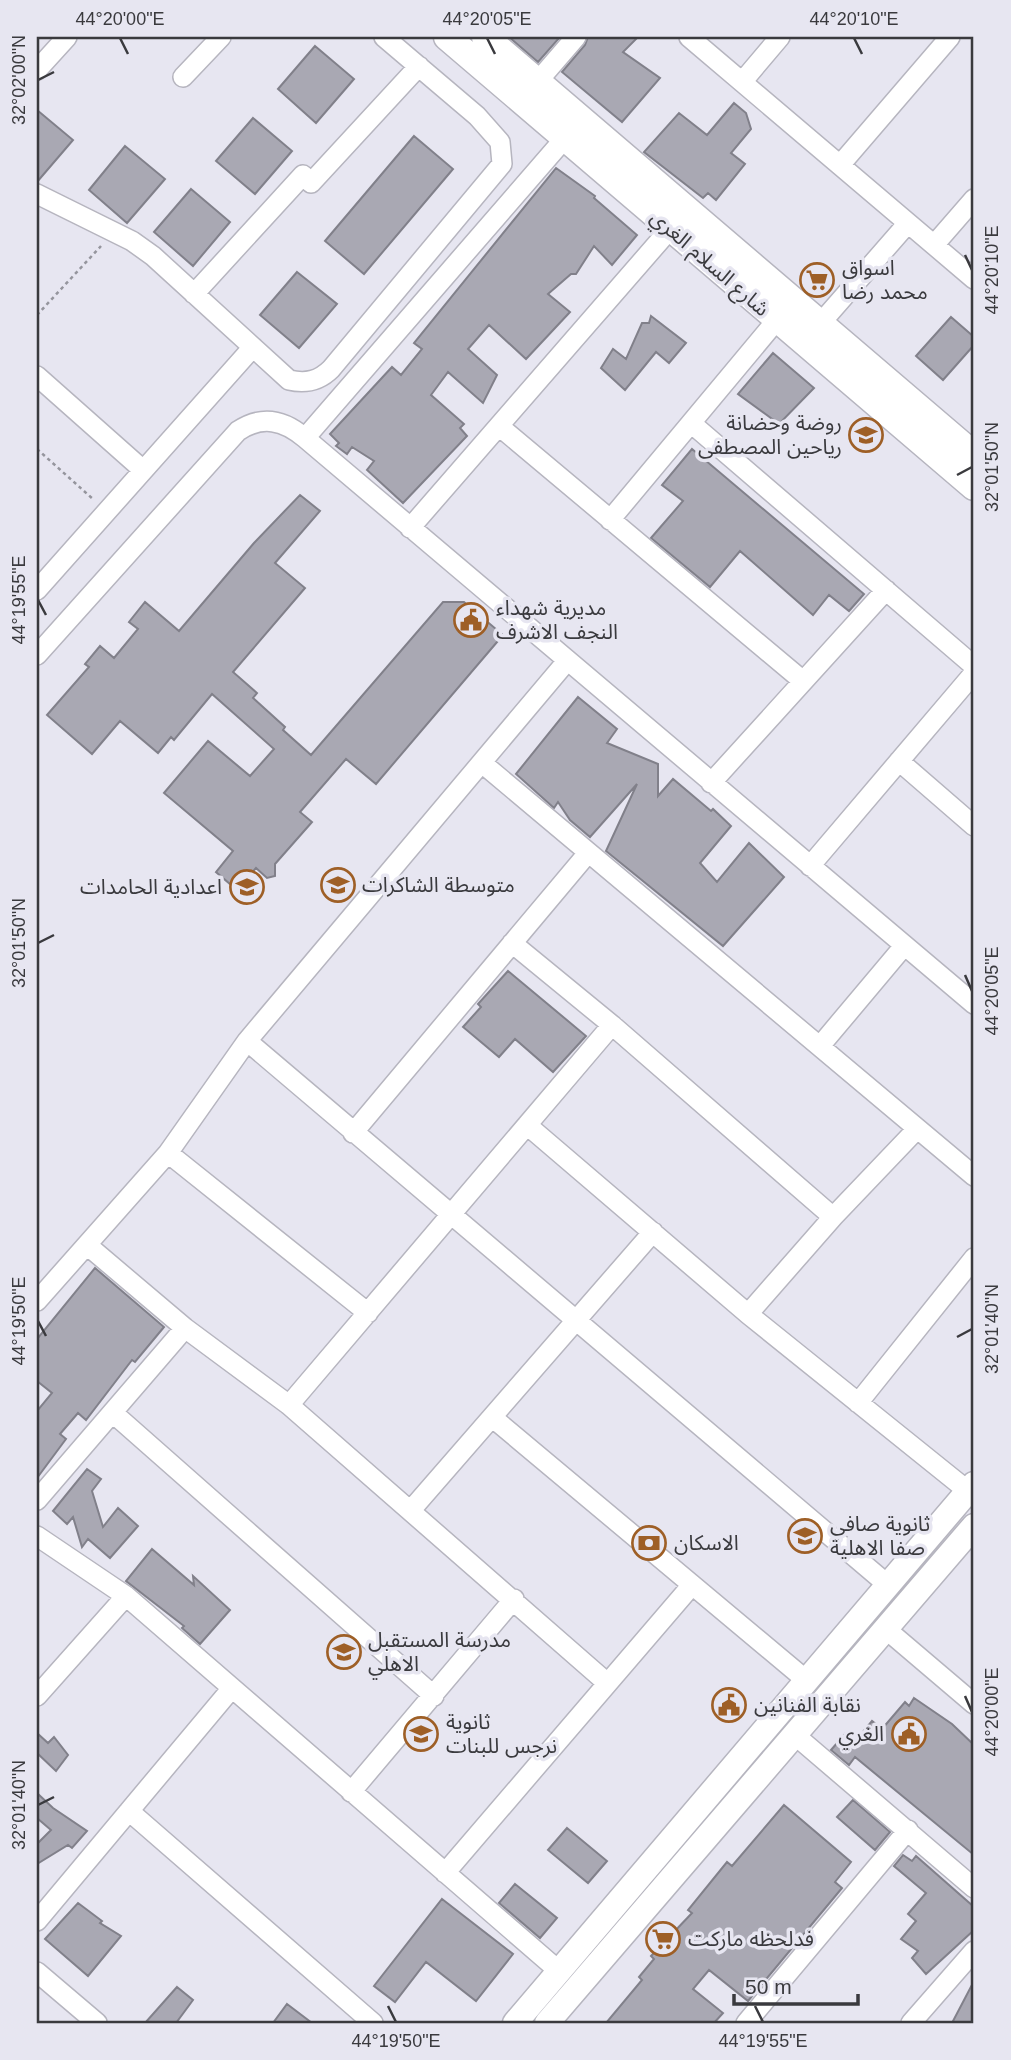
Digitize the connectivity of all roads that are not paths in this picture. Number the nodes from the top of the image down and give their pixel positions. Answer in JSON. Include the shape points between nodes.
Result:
{"nodes":[{"id":1,"x":67,"y":37,"type":"edge"},
{"id":2,"x":221,"y":37,"type":"edge"},
{"id":3,"x":384,"y":37,"type":"edge"},
{"id":4,"x":447,"y":37,"type":"edge"},
{"id":5,"x":576,"y":37,"type":"edge"},
{"id":6,"x":689,"y":37,"type":"edge"},
{"id":7,"x":780,"y":37,"type":"edge"},
{"id":8,"x":950,"y":37,"type":"edge"},
{"id":9,"x":489,"y":51,"type":"edge"},
{"id":10,"x":419,"y":66,"type":"junction"},
{"id":11,"x":37,"y":71,"type":"edge"},
{"id":12,"x":183,"y":77,"type":"dead end"},
{"id":13,"x":537,"y":81,"type":"junction"},
{"id":14,"x":742,"y":82,"type":"junction"},
{"id":15,"x":565,"y":138,"type":"junction"},
{"id":16,"x":840,"y":165,"type":"junction"},
{"id":17,"x":37,"y":194,"type":"edge"},
{"id":18,"x":974,"y":199,"type":"edge"},
{"id":19,"x":908,"y":223,"type":"junction"},
{"id":20,"x":670,"y":229,"type":"junction"},
{"id":21,"x":934,"y":245,"type":"junction"},
{"id":22,"x":974,"y":279,"type":"edge"},
{"id":23,"x":194,"y":294,"type":"junction"},
{"id":24,"x":776,"y":321,"type":"junction"},
{"id":25,"x":820,"y":325,"type":"junction"},
{"id":26,"x":253,"y":347,"type":"junction"},
{"id":27,"x":37,"y":376,"type":"edge"},
{"id":28,"x":691,"y":424,"type":"junction"},
{"id":29,"x":499,"y":426,"type":"junction"},
{"id":30,"x":305,"y":438,"type":"junction"},
{"id":31,"x":974,"y":455,"type":"edge"},
{"id":32,"x":143,"y":470,"type":"junction"},
{"id":33,"x":974,"y":487,"type":"edge"},
{"id":34,"x":610,"y":520,"type":"junction"},
{"id":35,"x":410,"y":528,"type":"junction"},
{"id":36,"x":37,"y":590,"type":"edge"},
{"id":37,"x":886,"y":590,"type":"junction"},
{"id":38,"x":37,"y":655,"type":"edge"},
{"id":39,"x":567,"y":661,"type":"junction"},
{"id":40,"x":974,"y":666,"type":"edge"},
{"id":41,"x":974,"y":673,"type":"edge"},
{"id":42,"x":803,"y":681,"type":"junction"},
{"id":43,"x":899,"y":761,"type":"junction"},
{"id":44,"x":482,"y":764,"type":"junction"},
{"id":45,"x":711,"y":783,"type":"junction"},
{"id":46,"x":974,"y":826,"type":"edge"},
{"id":47,"x":589,"y":853,"type":"junction"},
{"id":48,"x":810,"y":866,"type":"junction"},
{"id":49,"x":512,"y":943,"type":"junction"},
{"id":50,"x":904,"y":946,"type":"junction"},
{"id":51,"x":974,"y":1004,"type":"edge"},
{"id":52,"x":612,"y":1025,"type":"junction"},
{"id":53,"x":247,"y":1041,"type":"junction"},
{"id":54,"x":820,"y":1046,"type":"junction"},
{"id":55,"x":527,"y":1125,"type":"junction"},
{"id":56,"x":918,"y":1129,"type":"junction"},
{"id":57,"x":353,"y":1133,"type":"junction"},
{"id":58,"x":168,"y":1153,"type":"junction"},
{"id":59,"x":974,"y":1176,"type":"edge"},
{"id":60,"x":450,"y":1216,"type":"junction"},
{"id":61,"x":833,"y":1217,"type":"junction"},
{"id":62,"x":653,"y":1232,"type":"junction"},
{"id":63,"x":87,"y":1245,"type":"junction"},
{"id":64,"x":974,"y":1258,"type":"edge"},
{"id":65,"x":37,"y":1301,"type":"edge"},
{"id":66,"x":368,"y":1313,"type":"junction"},
{"id":67,"x":748,"y":1314,"type":"junction"},
{"id":68,"x":576,"y":1322,"type":"junction"},
{"id":69,"x":185,"y":1328,"type":"junction"},
{"id":70,"x":858,"y":1403,"type":"junction"},
{"id":71,"x":289,"y":1405,"type":"junction"},
{"id":72,"x":113,"y":1413,"type":"junction"},
{"id":73,"x":493,"y":1418,"type":"junction"},
{"id":74,"x":971,"y":1488,"type":"edge"},
{"id":75,"x":37,"y":1500,"type":"edge"},
{"id":76,"x":411,"y":1510,"type":"junction"},
{"id":77,"x":974,"y":1526,"type":"edge"},
{"id":78,"x":37,"y":1536,"type":"edge"},
{"id":79,"x":692,"y":1585,"type":"junction"},
{"id":80,"x":888,"y":1585,"type":"junction"},
{"id":81,"x":126,"y":1596,"type":"junction"},
{"id":82,"x":514,"y":1599,"type":"junction"},
{"id":83,"x":887,"y":1630,"type":"junction"},
{"id":84,"x":806,"y":1680,"type":"junction"},
{"id":85,"x":606,"y":1682,"type":"junction"},
{"id":86,"x":232,"y":1688,"type":"junction"},
{"id":87,"x":37,"y":1696,"type":"edge"},
{"id":88,"x":434,"y":1696,"type":"junction"},
{"id":89,"x":974,"y":1704,"type":"edge"},
{"id":90,"x":796,"y":1736,"type":"junction"},
{"id":91,"x":351,"y":1791,"type":"junction"},
{"id":92,"x":129,"y":1811,"type":"junction"},
{"id":93,"x":908,"y":1830,"type":"junction"},
{"id":94,"x":645,"y":1871,"type":"junction"},
{"id":95,"x":445,"y":1873,"type":"junction"},
{"id":96,"x":664,"y":1888,"type":"junction"},
{"id":97,"x":974,"y":1888,"type":"edge"},
{"id":98,"x":37,"y":1921,"type":"edge"},
{"id":99,"x":974,"y":1951,"type":"edge"},
{"id":100,"x":559,"y":1971,"type":"junction"},
{"id":101,"x":37,"y":1972,"type":"edge"},
{"id":102,"x":97,"y":2023,"type":"edge"},
{"id":103,"x":373,"y":2023,"type":"edge"},
{"id":104,"x":514,"y":2023,"type":"edge"},
{"id":105,"x":547,"y":2023,"type":"edge"},
{"id":106,"x":746,"y":2023,"type":"edge"},
{"id":107,"x":911,"y":2023,"type":"edge"}],
"edges":[{"from":1,"to":11,"type":"street"},
{"from":2,"to":12,"type":"street"},
{"from":3,"to":10,"type":"street"},
{"from":4,"to":9,"type":"main road","name":"شارع السلام الغري"},
{"from":5,"to":13,"type":"street"},
{"from":6,"to":14,"type":"street"},
{"from":7,"to":14,"type":"street"},
{"from":8,"to":16,"type":"street"},
{"from":9,"to":13,"type":"main road","name":"شارع السلام الغري"},
{"from":9,"to":15,"type":"main road","name":"شارع السلام الغري"},
{"from":10,"to":23,"type":"street","via":[[311,183],[303,175]]},
{"from":10,"to":26,"type":"street","via":[[500,142],[502,164],[326,374],[312,381],[289,380]]},
{"from":13,"to":25,"type":"main road","name":"شارع السلام الغري"},
{"from":14,"to":16,"type":"street"},
{"from":15,"to":20,"type":"main road","name":"شارع السلام الغري"},
{"from":15,"to":30,"type":"street"},
{"from":16,"to":19,"type":"street"},
{"from":17,"to":23,"type":"street","via":[[153,256]]},
{"from":18,"to":21,"type":"street"},
{"from":19,"to":21,"type":"street"},
{"from":19,"to":25,"type":"street"},
{"from":20,"to":24,"type":"main road","name":"شارع السلام الغري"},
{"from":20,"to":29,"type":"street"},
{"from":21,"to":22,"type":"street"},
{"from":23,"to":26,"type":"street"},
{"from":24,"to":28,"type":"street"},
{"from":24,"to":33,"type":"main road","name":"شارع السلام الغري"},
{"from":25,"to":31,"type":"main road","name":"شارع السلام الغري"},
{"from":26,"to":32,"type":"street"},
{"from":27,"to":32,"type":"street"},
{"from":28,"to":34,"type":"street"},
{"from":28,"to":37,"type":"street"},
{"from":29,"to":34,"type":"street"},
{"from":29,"to":35,"type":"street"},
{"from":30,"to":35,"type":"street"},
{"from":30,"to":38,"type":"street","via":[[272,421],[254,422],[238,432]]},
{"from":32,"to":36,"type":"street"},
{"from":34,"to":42,"type":"street"},
{"from":35,"to":39,"type":"street"},
{"from":37,"to":40,"type":"street"},
{"from":37,"to":42,"type":"street"},
{"from":39,"to":44,"type":"street"},
{"from":39,"to":45,"type":"street"},
{"from":41,"to":43,"type":"street"},
{"from":42,"to":45,"type":"street"},
{"from":43,"to":46,"type":"street"},
{"from":43,"to":48,"type":"street"},
{"from":44,"to":47,"type":"street"},
{"from":44,"to":53,"type":"street"},
{"from":45,"to":48,"type":"street"},
{"from":47,"to":49,"type":"street"},
{"from":47,"to":54,"type":"street"},
{"from":48,"to":50,"type":"street"},
{"from":49,"to":52,"type":"street"},
{"from":49,"to":57,"type":"street"},
{"from":50,"to":51,"type":"street"},
{"from":50,"to":54,"type":"street"},
{"from":52,"to":55,"type":"street"},
{"from":52,"to":61,"type":"street"},
{"from":53,"to":57,"type":"street"},
{"from":53,"to":58,"type":"street"},
{"from":54,"to":56,"type":"street"},
{"from":55,"to":60,"type":"street"},
{"from":55,"to":62,"type":"street"},
{"from":56,"to":59,"type":"street"},
{"from":56,"to":61,"type":"street"},
{"from":57,"to":60,"type":"street"},
{"from":58,"to":63,"type":"street"},
{"from":58,"to":66,"type":"street"},
{"from":60,"to":66,"type":"street"},
{"from":60,"to":68,"type":"street"},
{"from":61,"to":67,"type":"street"},
{"from":62,"to":67,"type":"street"},
{"from":62,"to":68,"type":"street"},
{"from":63,"to":65,"type":"street"},
{"from":63,"to":69,"type":"street"},
{"from":64,"to":70,"type":"street"},
{"from":66,"to":71,"type":"street"},
{"from":67,"to":70,"type":"street"},
{"from":68,"to":73,"type":"street"},
{"from":68,"to":80,"type":"street"},
{"from":69,"to":71,"type":"street"},
{"from":69,"to":72,"type":"street"},
{"from":70,"to":74,"type":"street"},
{"from":71,"to":76,"type":"street"},
{"from":72,"to":75,"type":"street"},
{"from":72,"to":88,"type":"street"},
{"from":73,"to":76,"type":"street"},
{"from":73,"to":79,"type":"street"},
{"from":74,"to":80,"type":"street"},
{"from":76,"to":82,"type":"street"},
{"from":77,"to":83,"type":"street"},
{"from":78,"to":81,"type":"street"},
{"from":79,"to":84,"type":"street"},
{"from":79,"to":85,"type":"street"},
{"from":80,"to":84,"type":"street"},
{"from":81,"to":86,"type":"street"},
{"from":81,"to":87,"type":"street"},
{"from":82,"to":85,"type":"street"},
{"from":82,"to":88,"type":"street"},
{"from":83,"to":89,"type":"street"},
{"from":83,"to":90,"type":"street"},
{"from":84,"to":94,"type":"street"},
{"from":85,"to":95,"type":"street"},
{"from":86,"to":91,"type":"street"},
{"from":86,"to":92,"type":"street"},
{"from":88,"to":91,"type":"street"},
{"from":90,"to":93,"type":"street"},
{"from":90,"to":96,"type":"street"},
{"from":91,"to":95,"type":"street"},
{"from":92,"to":98,"type":"street"},
{"from":92,"to":103,"type":"street"},
{"from":93,"to":97,"type":"street"},
{"from":93,"to":106,"type":"street"},
{"from":94,"to":96,"type":"street"},
{"from":94,"to":100,"type":"street"},
{"from":95,"to":100,"type":"street"},
{"from":96,"to":105,"type":"street"},
{"from":99,"to":107,"type":"street"},
{"from":100,"to":104,"type":"street"},
{"from":101,"to":102,"type":"street"}]}
